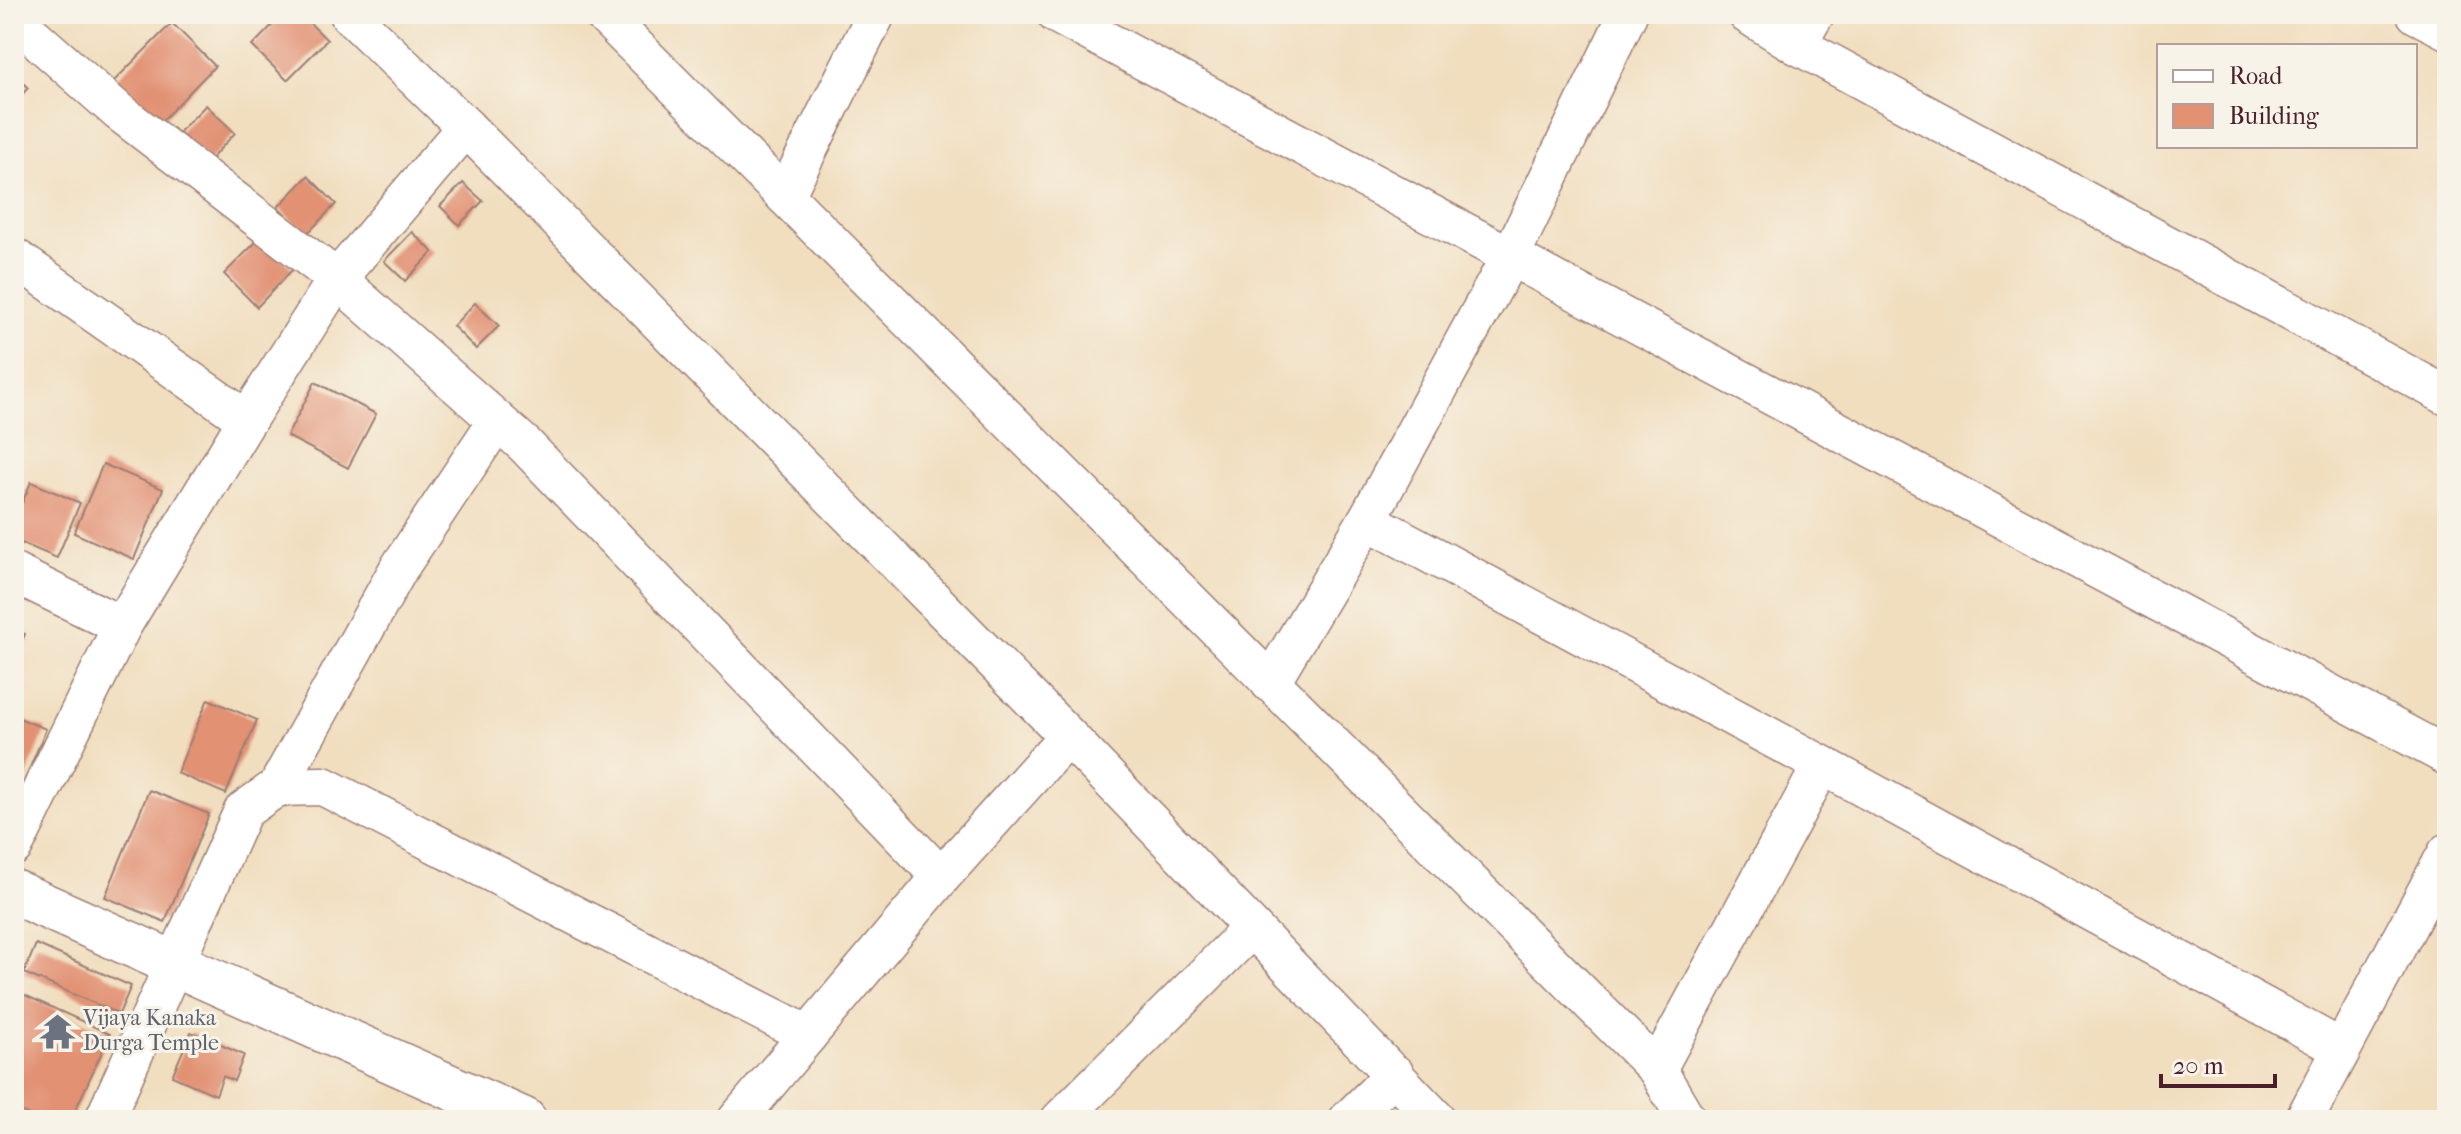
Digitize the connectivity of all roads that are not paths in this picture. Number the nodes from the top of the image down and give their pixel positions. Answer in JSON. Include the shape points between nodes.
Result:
{"nodes":[{"id":1,"x":349,"y":14,"type":"edge"},
{"id":2,"x":603,"y":14,"type":"edge"},
{"id":3,"x":876,"y":14,"type":"edge"},
{"id":4,"x":1056,"y":14,"type":"edge"},
{"id":5,"x":1628,"y":14,"type":"edge"},
{"id":6,"x":1747,"y":14,"type":"edge"},
{"id":7,"x":2416,"y":14,"type":"edge"},
{"id":8,"x":14,"y":19,"type":"edge"},
{"id":9,"x":1806,"y":29,"type":"edge"},
{"id":10,"x":2447,"y":30,"type":"edge"},
{"id":11,"x":466,"y":127,"type":"junction"},
{"id":12,"x":785,"y":196,"type":"junction"},
{"id":13,"x":14,"y":257,"type":"edge"},
{"id":14,"x":1510,"y":257,"type":"junction"},
{"id":15,"x":337,"y":279,"type":"junction"},
{"id":16,"x":2447,"y":396,"type":"edge"},
{"id":17,"x":247,"y":420,"type":"junction"},
{"id":18,"x":497,"y":421,"type":"junction"},
{"id":19,"x":1367,"y":520,"type":"junction"},
{"id":20,"x":14,"y":573,"type":"edge"},
{"id":21,"x":122,"y":626,"type":"junction"},
{"id":22,"x":1270,"y":683,"type":"junction"},
{"id":23,"x":1068,"y":736,"type":"junction"},
{"id":24,"x":2447,"y":756,"type":"edge"},
{"id":25,"x":1822,"y":765,"type":"junction"},
{"id":26,"x":277,"y":787,"type":"junction"},
{"id":27,"x":14,"y":846,"type":"edge"},
{"id":28,"x":2447,"y":853,"type":"edge"},
{"id":29,"x":941,"y":877,"type":"junction"},
{"id":30,"x":14,"y":892,"type":"edge"},
{"id":31,"x":1252,"y":928,"type":"junction"},
{"id":32,"x":173,"y":961,"type":"junction"},
{"id":33,"x":808,"y":1035,"type":"junction"},
{"id":34,"x":2342,"y":1049,"type":"junction"},
{"id":35,"x":1657,"y":1069,"type":"junction"},
{"id":36,"x":1395,"y":1074,"type":"junction"},
{"id":37,"x":104,"y":1120,"type":"edge"},
{"id":38,"x":524,"y":1120,"type":"edge"},
{"id":39,"x":737,"y":1120,"type":"edge"},
{"id":40,"x":1060,"y":1120,"type":"edge"},
{"id":41,"x":1348,"y":1120,"type":"edge"},
{"id":42,"x":1437,"y":1120,"type":"edge"},
{"id":43,"x":1687,"y":1120,"type":"edge"},
{"id":44,"x":2304,"y":1120,"type":"edge"}],
"edges":[{"from":1,"to":11,"type":"street"},
{"from":2,"to":12,"type":"street"},
{"from":3,"to":12,"type":"street"},
{"from":4,"to":14,"type":"street"},
{"from":5,"to":14,"type":"street"},
{"from":6,"to":9,"type":"street"},
{"from":7,"to":10,"type":"street"},
{"from":8,"to":15,"type":"street","via":[[119,112]]},
{"from":9,"to":16,"type":"street"},
{"from":11,"to":15,"type":"street"},
{"from":11,"to":23,"type":"street"},
{"from":12,"to":22,"type":"street"},
{"from":13,"to":17,"type":"street"},
{"from":14,"to":19,"type":"street"},
{"from":14,"to":24,"type":"street"},
{"from":15,"to":17,"type":"street"},
{"from":15,"to":18,"type":"street"},
{"from":17,"to":21,"type":"street"},
{"from":18,"to":26,"type":"street","via":[[399,568]]},
{"from":18,"to":29,"type":"street"},
{"from":19,"to":22,"type":"street"},
{"from":19,"to":25,"type":"street"},
{"from":20,"to":21,"type":"street"},
{"from":21,"to":27,"type":"street"},
{"from":22,"to":35,"type":"street"},
{"from":23,"to":29,"type":"street"},
{"from":23,"to":31,"type":"street"},
{"from":25,"to":34,"type":"street"},
{"from":25,"to":35,"type":"street"},
{"from":26,"to":32,"type":"street","via":[[243,811]]},
{"from":26,"to":33,"type":"street","via":[[323,786]]},
{"from":28,"to":34,"type":"street"},
{"from":29,"to":33,"type":"street"},
{"from":30,"to":32,"type":"street"},
{"from":31,"to":36,"type":"street"},
{"from":31,"to":40,"type":"street"},
{"from":32,"to":37,"type":"street"},
{"from":32,"to":38,"type":"street"},
{"from":33,"to":39,"type":"street"},
{"from":34,"to":44,"type":"street"},
{"from":35,"to":43,"type":"street"},
{"from":36,"to":41,"type":"street"},
{"from":36,"to":42,"type":"street"}]}
